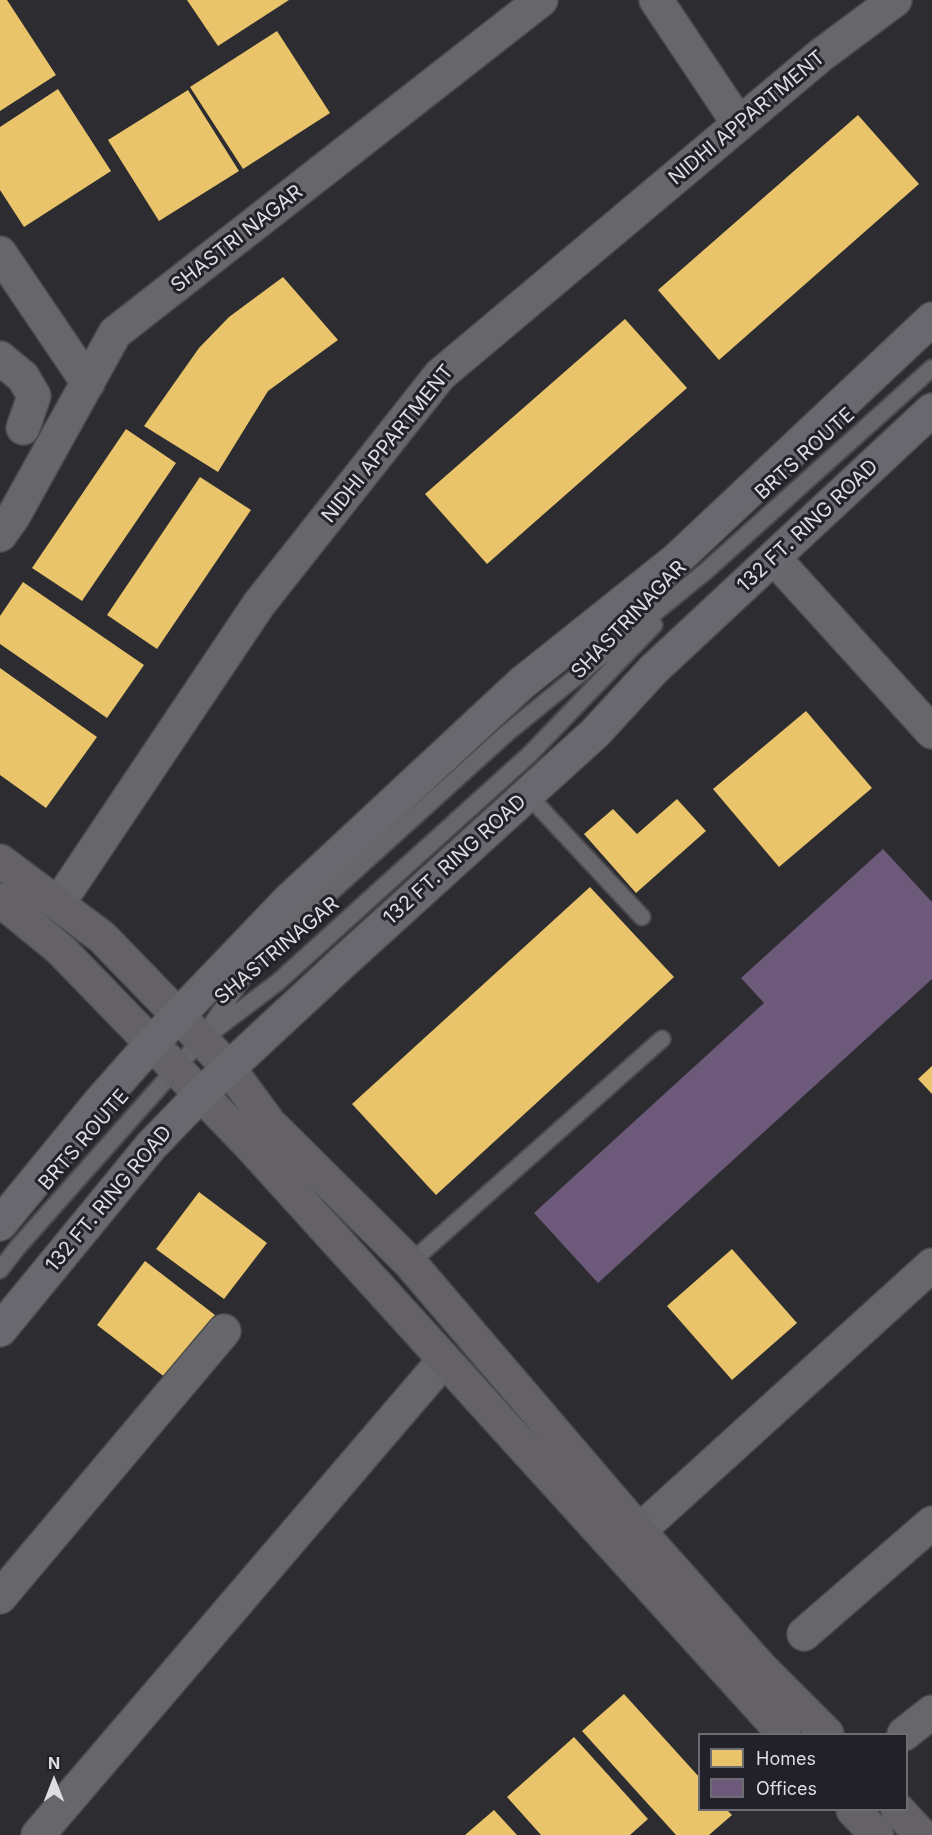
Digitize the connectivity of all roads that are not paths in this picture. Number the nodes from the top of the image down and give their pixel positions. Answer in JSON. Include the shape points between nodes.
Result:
{"nodes":[{"id":1,"x":540,"y":0,"type":"edge"},
{"id":2,"x":656,"y":0,"type":"edge"},
{"id":3,"x":896,"y":0,"type":"edge"},
{"id":4,"x":740,"y":124,"type":"junction"},
{"id":5,"x":0,"y":253,"type":"edge"},
{"id":6,"x":932,"y":319,"type":"edge"},
{"id":7,"x":0,"y":358,"type":"edge"},
{"id":8,"x":932,"y":368,"type":"edge"},
{"id":9,"x":88,"y":383,"type":"junction"},
{"id":10,"x":932,"y":410,"type":"edge"},
{"id":11,"x":23,"y":428,"type":"dead end"},
{"id":12,"x":0,"y":535,"type":"edge"},
{"id":13,"x":774,"y":558,"type":"junction"},
{"id":14,"x":706,"y":571,"type":"junction"},
{"id":15,"x":932,"y":732,"type":"edge"},
{"id":16,"x":527,"y":794,"type":"junction"},
{"id":17,"x":0,"y":861,"type":"edge"},
{"id":18,"x":0,"y":900,"type":"edge"},
{"id":19,"x":58,"y":904,"type":"junction"},
{"id":20,"x":642,"y":917,"type":"dead end"},
{"id":21,"x":178,"y":1016,"type":"junction"},
{"id":22,"x":662,"y":1039,"type":"dead end"},
{"id":23,"x":201,"y":1040,"type":"junction"},
{"id":24,"x":152,"y":1043,"type":"junction"},
{"id":25,"x":228,"y":1067,"type":"junction"},
{"id":26,"x":175,"y":1068,"type":"junction"},
{"id":27,"x":201,"y":1094,"type":"junction"},
{"id":28,"x":0,"y":1224,"type":"edge"},
{"id":29,"x":410,"y":1263,"type":"junction"},
{"id":30,"x":932,"y":1264,"type":"edge"},
{"id":31,"x":0,"y":1269,"type":"edge"},
{"id":32,"x":0,"y":1330,"type":"edge"},
{"id":33,"x":224,"y":1330,"type":"dead end"},
{"id":34,"x":444,"y":1360,"type":"junction"},
{"id":35,"x":932,"y":1523,"type":"edge"},
{"id":36,"x":639,"y":1531,"type":"junction"},
{"id":37,"x":0,"y":1597,"type":"edge"},
{"id":38,"x":804,"y":1634,"type":"dead end"},
{"id":39,"x":932,"y":1712,"type":"edge"},
{"id":40,"x":783,"y":1733,"type":"edge"},
{"id":41,"x":826,"y":1733,"type":"edge"},
{"id":42,"x":905,"y":1733,"type":"edge"},
{"id":43,"x":855,"y":1811,"type":"edge"},
{"id":44,"x":899,"y":1811,"type":"edge"},
{"id":45,"x":38,"y":1835,"type":"edge"},
{"id":46,"x":877,"y":1835,"type":"edge"},
{"id":47,"x":921,"y":1835,"type":"edge"}],
"edges":[{"from":1,"to":9,"type":"street","name":"SHASTRI NAGAR","via":[[115,333]]},
{"from":2,"to":4,"type":"street"},
{"from":3,"to":4,"type":"street","name":"NIDHI APPARTMENT","via":[[821,55]]},
{"from":4,"to":19,"type":"street","name":"NIDHI APPARTMENT","via":[[440,375],[259,604]]},
{"from":5,"to":9,"type":"street"},
{"from":6,"to":21,"type":"main road","via":[[676,560],[522,683],[290,899]]},
{"from":7,"to":11,"type":"street","via":[[23,377],[34,396]]},
{"from":8,"to":14,"type":"lane","name":"BRTS ROUTE"},
{"from":9,"to":12,"type":"street","name":"SHASTRI NAGAR","via":[[14,517]]},
{"from":10,"to":13,"type":"main road","name":"132 FT. RING ROAD"},
{"from":13,"to":15,"type":"street"},
{"from":13,"to":16,"type":"main road","name":"132 FT. RING ROAD"},
{"from":14,"to":23,"type":"lane","name":"SHASTRINAGAR","via":[[530,754],[278,982]]},
{"from":14,"to":23,"type":"lane","name":"SHASTRINAGAR","via":[[507,733],[253,963]]},
{"from":16,"to":20,"type":"lane"},
{"from":16,"to":25,"type":"main road","name":"132 FT. RING ROAD"},
{"from":17,"to":19,"type":"main road"},
{"from":18,"to":24,"type":"main road","via":[[60,949]]},
{"from":19,"to":21,"type":"main road","via":[[102,937]]},
{"from":21,"to":23,"type":"main road"},
{"from":21,"to":24,"type":"main road"},
{"from":22,"to":29,"type":"lane"},
{"from":23,"to":25,"type":"main road"},
{"from":23,"to":26,"type":"lane","name":"BRTS ROUTE"},
{"from":24,"to":26,"type":"main road"},
{"from":24,"to":28,"type":"main road"},
{"from":25,"to":27,"type":"main road","name":"132 FT. RING ROAD"},
{"from":25,"to":29,"type":"main road","via":[[269,1123]]},
{"from":26,"to":27,"type":"main road"},
{"from":26,"to":31,"type":"lane","name":"BRTS ROUTE"},
{"from":27,"to":32,"type":"main road","name":"132 FT. RING ROAD","via":[[151,1146]]},
{"from":27,"to":34,"type":"main road"},
{"from":29,"to":36,"type":"main road"},
{"from":30,"to":36,"type":"street"},
{"from":33,"to":37,"type":"street"},
{"from":34,"to":40,"type":"main road"},
{"from":34,"to":45,"type":"street"},
{"from":35,"to":38,"type":"street"},
{"from":36,"to":41,"type":"main road","via":[[755,1661]]},
{"from":39,"to":42,"type":"street"},
{"from":43,"to":46,"type":"main road"},
{"from":44,"to":47,"type":"main road"}]}
